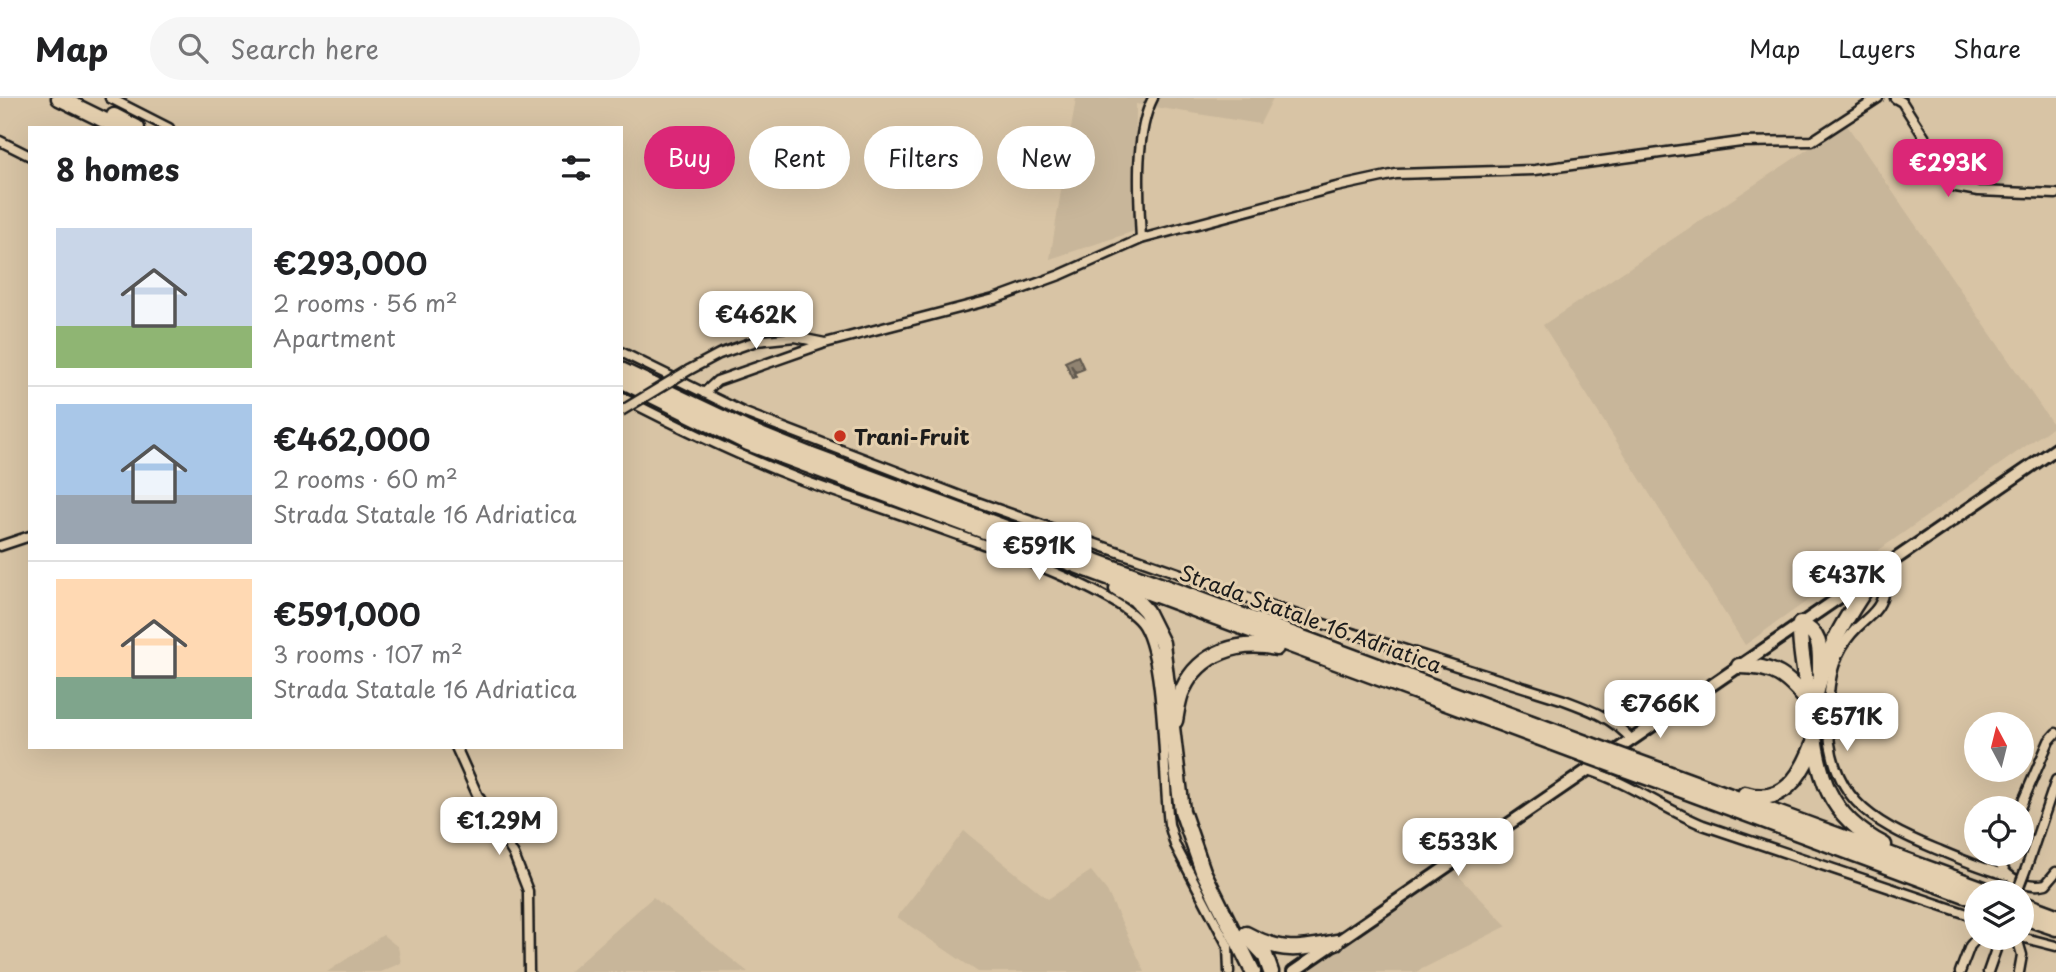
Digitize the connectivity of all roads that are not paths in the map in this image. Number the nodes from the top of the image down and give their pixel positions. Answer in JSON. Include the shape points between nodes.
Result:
{"nodes":[{"id":1,"x":60,"y":98,"type":"edge"},
{"id":2,"x":78,"y":98,"type":"edge"},
{"id":3,"x":110,"y":98,"type":"edge"},
{"id":4,"x":1153,"y":98,"type":"edge"},
{"id":5,"x":1878,"y":98,"type":"edge"},
{"id":6,"x":1895,"y":98,"type":"edge"},
{"id":7,"x":116,"y":126,"type":"edge"},
{"id":8,"x":133,"y":126,"type":"edge"},
{"id":9,"x":165,"y":126,"type":"edge"},
{"id":10,"x":0,"y":141,"type":"edge"},
{"id":11,"x":28,"y":155,"type":"edge"},
{"id":12,"x":2056,"y":194,"type":"edge"},
{"id":13,"x":1141,"y":239,"type":"junction"},
{"id":14,"x":825,"y":343,"type":"junction"},
{"id":15,"x":623,"y":353,"type":"edge"},
{"id":16,"x":623,"y":371,"type":"edge"},
{"id":17,"x":623,"y":381,"type":"edge"},
{"id":18,"x":704,"y":393,"type":"junction"},
{"id":19,"x":623,"y":398,"type":"edge"},
{"id":20,"x":623,"y":410,"type":"edge"},
{"id":21,"x":2056,"y":449,"type":"edge"},
{"id":22,"x":28,"y":537,"type":"edge"},
{"id":23,"x":0,"y":546,"type":"edge"},
{"id":24,"x":1064,"y":562,"type":"junction"},
{"id":25,"x":1881,"y":569,"type":"junction"},
{"id":26,"x":1800,"y":624,"type":"junction"},
{"id":27,"x":1740,"y":666,"type":"junction"},
{"id":28,"x":1820,"y":671,"type":"junction"},
{"id":29,"x":1399,"y":684,"type":"junction"},
{"id":30,"x":1810,"y":710,"type":"junction"},
{"id":31,"x":1172,"y":732,"type":"junction"},
{"id":32,"x":2056,"y":733,"type":"edge"},
{"id":33,"x":1632,"y":740,"type":"junction"},
{"id":34,"x":1813,"y":745,"type":"junction"},
{"id":35,"x":457,"y":749,"type":"edge"},
{"id":36,"x":1587,"y":749,"type":"junction"},
{"id":37,"x":1588,"y":770,"type":"junction"},
{"id":38,"x":1664,"y":777,"type":"junction"},
{"id":39,"x":2056,"y":780,"type":"edge"},
{"id":40,"x":2025,"y":796,"type":"edge"},
{"id":41,"x":1901,"y":859,"type":"junction"},
{"id":42,"x":2002,"y":866,"type":"edge"},
{"id":43,"x":2056,"y":872,"type":"edge"},
{"id":44,"x":2007,"y":875,"type":"junction"},
{"id":45,"x":2022,"y":880,"type":"edge"},
{"id":46,"x":1964,"y":882,"type":"edge"},
{"id":47,"x":1964,"y":894,"type":"edge"},
{"id":48,"x":2034,"y":908,"type":"edge"},
{"id":49,"x":1964,"y":912,"type":"edge"},
{"id":50,"x":2056,"y":916,"type":"edge"},
{"id":51,"x":2034,"y":921,"type":"edge"},
{"id":52,"x":2056,"y":929,"type":"edge"},
{"id":53,"x":1243,"y":941,"type":"junction"},
{"id":54,"x":2034,"y":941,"type":"edge"},
{"id":55,"x":1336,"y":942,"type":"junction"},
{"id":56,"x":2056,"y":946,"type":"edge"},
{"id":57,"x":1968,"y":950,"type":"edge"},
{"id":58,"x":1996,"y":950,"type":"edge"},
{"id":59,"x":2021,"y":950,"type":"edge"},
{"id":60,"x":529,"y":972,"type":"edge"},
{"id":61,"x":1228,"y":972,"type":"edge"},
{"id":62,"x":1240,"y":972,"type":"edge"},
{"id":63,"x":1253,"y":972,"type":"edge"},
{"id":64,"x":1272,"y":972,"type":"edge"},
{"id":65,"x":1293,"y":972,"type":"edge"},
{"id":66,"x":1960,"y":972,"type":"edge"},
{"id":67,"x":1988,"y":972,"type":"edge"},
{"id":68,"x":2019,"y":972,"type":"edge"}],
"edges":[{"from":1,"to":7,"type":"highway"},
{"from":2,"to":8,"type":"highway"},
{"from":3,"to":9,"type":"street"},
{"from":4,"to":13,"type":"street","via":[[1144,115]]},
{"from":5,"to":13,"type":"street","via":[[1812,141],[1741,142],[1535,170],[1396,174]]},
{"from":6,"to":12,"type":"street","via":[[1902,102],[1956,187]]},
{"from":10,"to":11,"type":"street"},
{"from":13,"to":14,"type":"street","via":[[994,299]]},
{"from":14,"to":18,"type":"street","via":[[717,381]]},
{"from":14,"to":20,"type":"street","bridge":true,"via":[[795,337],[756,341],[719,354]]},
{"from":15,"to":18,"type":"street"},
{"from":16,"to":36,"type":"highway","name":"Strada Statale 16 Adriatica","via":[[812,456]]},
{"from":17,"to":24,"type":"highway","name":"Strada Statale 16 Adriatica","via":[[748,443]]},
{"from":18,"to":33,"type":"street","via":[[820,444],[1156,568],[1564,700],[1604,715]]},
{"from":19,"to":61,"type":"street","via":[[792,476],[1076,580],[1126,608],[1141,622],[1155,653],[1169,824],[1175,845],[1228,946]]},
{"from":21,"to":25,"type":"main road"},
{"from":22,"to":23,"type":"street"},
{"from":24,"to":29,"type":"highway","name":"Strada Statale 16 Adriatica"},
{"from":24,"to":31,"type":"highway","via":[[1135,599],[1146,611],[1162,643]]},
{"from":25,"to":26,"type":"main road"},
{"from":25,"to":28,"type":"highway","via":[[1838,629]]},
{"from":25,"to":44,"type":"street","via":[[1884,597],[1880,608],[1842,647],[1829,691],[1828,718],[1836,765],[1852,797],[1884,826]]},
{"from":26,"to":27,"type":"main road"},
{"from":26,"to":28,"type":"highway","via":[[1810,628],[1820,643]]},
{"from":26,"to":30,"type":"highway"},
{"from":27,"to":30,"type":"highway","via":[[1777,672],[1793,684]]},
{"from":27,"to":33,"type":"main road"},
{"from":28,"to":30,"type":"highway"},
{"from":29,"to":31,"type":"highway","via":[[1354,676],[1280,649],[1241,645],[1223,650],[1192,675],[1182,690]]},
{"from":29,"to":36,"type":"highway","name":"Strada Statale 16 Adriatica"},
{"from":30,"to":34,"type":"highway"},
{"from":31,"to":53,"type":"highway","via":[[1182,811],[1192,847]]},
{"from":32,"to":40,"type":"street"},
{"from":33,"to":37,"type":"main road"},
{"from":34,"to":38,"type":"highway","via":[[1799,777],[1771,796],[1754,797]]},
{"from":34,"to":41,"type":"highway","via":[[1836,806],[1865,835]]},
{"from":35,"to":60,"type":"street","via":[[477,794],[514,855],[528,891]]},
{"from":36,"to":38,"type":"highway","name":"Strada Statale 16 Adriatica","bridge":true},
{"from":37,"to":49,"type":"street","via":[[1611,777],[1668,811],[1703,825]]},
{"from":37,"to":55,"type":"main road"},
{"from":38,"to":41,"type":"highway","name":"Strada Statale 16 Adriatica"},
{"from":38,"to":47,"type":"highway","name":"Strada Statale 16 Adriatica"},
{"from":39,"to":45,"type":"street","bridge":true},
{"from":41,"to":46,"type":"highway","name":"Strada Statale 16 Adriatica"},
{"from":42,"to":44,"type":"street"},
{"from":43,"to":44,"type":"street","via":[[2039,886]]},
{"from":48,"to":50,"type":"highway"},
{"from":51,"to":52,"type":"highway"},
{"from":53,"to":55,"type":"highway","via":[[1301,949]]},
{"from":53,"to":62,"type":"highway"},
{"from":53,"to":63,"type":"highway"},
{"from":53,"to":64,"type":"highway","via":[[1265,955]]},
{"from":54,"to":56,"type":"street"},
{"from":55,"to":65,"type":"main road"},
{"from":57,"to":66,"type":"street"},
{"from":58,"to":67,"type":"street"},
{"from":59,"to":68,"type":"street"}]}
